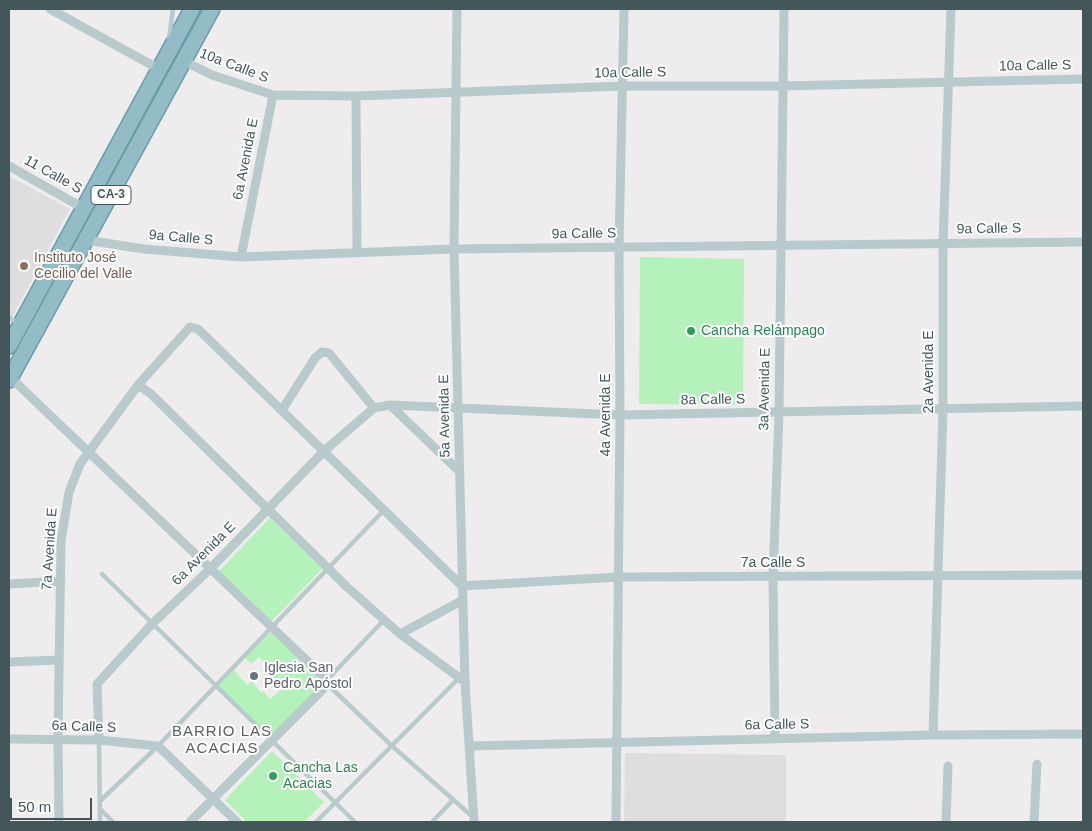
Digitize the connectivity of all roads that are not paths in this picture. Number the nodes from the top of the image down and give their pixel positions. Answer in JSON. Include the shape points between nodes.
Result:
{"nodes":[{"id":1,"x":50,"y":9,"type":"edge"},
{"id":2,"x":173,"y":9,"type":"edge"},
{"id":3,"x":192,"y":9,"type":"edge"},
{"id":4,"x":212,"y":9,"type":"edge"},
{"id":5,"x":457,"y":9,"type":"edge"},
{"id":6,"x":624,"y":9,"type":"edge"},
{"id":7,"x":784,"y":9,"type":"edge"},
{"id":8,"x":951,"y":9,"type":"edge"},
{"id":9,"x":167,"y":55,"type":"junction"},
{"id":10,"x":184,"y":61,"type":"junction"},
{"id":11,"x":159,"y":69,"type":"junction"},
{"id":12,"x":1083,"y":79,"type":"edge"},
{"id":13,"x":949,"y":81,"type":"junction"},
{"id":14,"x":623,"y":86,"type":"junction"},
{"id":15,"x":783,"y":86,"type":"junction"},
{"id":16,"x":455,"y":92,"type":"junction"},
{"id":17,"x":273,"y":95,"type":"junction"},
{"id":18,"x":356,"y":96,"type":"junction"},
{"id":19,"x":9,"y":166,"type":"edge"},
{"id":20,"x":83,"y":208,"type":"junction"},
{"id":21,"x":86,"y":240,"type":"junction"},
{"id":22,"x":1083,"y":242,"type":"edge"},
{"id":23,"x":943,"y":244,"type":"junction"},
{"id":24,"x":781,"y":245,"type":"junction"},
{"id":25,"x":619,"y":247,"type":"junction"},
{"id":26,"x":454,"y":249,"type":"junction"},
{"id":27,"x":356,"y":253,"type":"junction"},
{"id":28,"x":241,"y":257,"type":"junction"},
{"id":29,"x":15,"y":321,"type":"edge"},
{"id":30,"x":9,"y":346,"type":"edge"},
{"id":31,"x":10,"y":378,"type":"edge"},
{"id":32,"x":138,"y":385,"type":"junction"},
{"id":33,"x":390,"y":405,"type":"junction"},
{"id":34,"x":1083,"y":406,"type":"edge"},
{"id":35,"x":458,"y":407,"type":"junction"},
{"id":36,"x":374,"y":408,"type":"junction"},
{"id":37,"x":943,"y":409,"type":"junction"},
{"id":38,"x":282,"y":410,"type":"junction"},
{"id":39,"x":779,"y":413,"type":"junction"},
{"id":40,"x":620,"y":415,"type":"junction"},
{"id":41,"x":90,"y":452,"type":"junction"},
{"id":42,"x":324,"y":452,"type":"junction"},
{"id":43,"x":460,"y":472,"type":"junction"},
{"id":44,"x":268,"y":510,"type":"junction"},
{"id":45,"x":384,"y":510,"type":"junction"},
{"id":46,"x":211,"y":568,"type":"junction"},
{"id":47,"x":328,"y":569,"type":"junction"},
{"id":48,"x":102,"y":574,"type":"dead end"},
{"id":49,"x":1083,"y":575,"type":"edge"},
{"id":50,"x":938,"y":576,"type":"junction"},
{"id":51,"x":772,"y":577,"type":"junction"},
{"id":52,"x":618,"y":578,"type":"junction"},
{"id":53,"x":61,"y":580,"type":"junction"},
{"id":54,"x":9,"y":584,"type":"edge"},
{"id":55,"x":462,"y":586,"type":"junction"},
{"id":56,"x":463,"y":600,"type":"junction"},
{"id":57,"x":384,"y":620,"type":"junction"},
{"id":58,"x":152,"y":624,"type":"junction"},
{"id":59,"x":272,"y":627,"type":"junction"},
{"id":60,"x":400,"y":634,"type":"junction"},
{"id":61,"x":59,"y":660,"type":"junction"},
{"id":62,"x":9,"y":662,"type":"edge"},
{"id":63,"x":462,"y":680,"type":"junction"},
{"id":64,"x":325,"y":682,"type":"junction"},
{"id":65,"x":216,"y":686,"type":"junction"},
{"id":66,"x":1083,"y":734,"type":"edge"},
{"id":67,"x":933,"y":735,"type":"junction"},
{"id":68,"x":9,"y":739,"type":"edge"},
{"id":69,"x":775,"y":739,"type":"junction"},
{"id":70,"x":58,"y":740,"type":"junction"},
{"id":71,"x":99,"y":740,"type":"junction"},
{"id":72,"x":270,"y":741,"type":"junction"},
{"id":73,"x":617,"y":743,"type":"junction"},
{"id":74,"x":158,"y":746,"type":"junction"},
{"id":75,"x":392,"y":746,"type":"junction"},
{"id":76,"x":471,"y":746,"type":"junction"},
{"id":77,"x":1037,"y":764,"type":"dead end"},
{"id":78,"x":948,"y":766,"type":"dead end"},
{"id":79,"x":213,"y":799,"type":"junction"},
{"id":80,"x":100,"y":801,"type":"junction"},
{"id":81,"x":452,"y":801,"type":"junction"},
{"id":82,"x":335,"y":803,"type":"junction"},
{"id":83,"x":100,"y":809,"type":"junction"},
{"id":84,"x":474,"y":820,"type":"edge"},
{"id":85,"x":59,"y":822,"type":"edge"},
{"id":86,"x":100,"y":822,"type":"edge"},
{"id":87,"x":113,"y":822,"type":"edge"},
{"id":88,"x":190,"y":822,"type":"edge"},
{"id":89,"x":237,"y":822,"type":"edge"},
{"id":90,"x":316,"y":822,"type":"edge"},
{"id":91,"x":355,"y":822,"type":"edge"},
{"id":92,"x":432,"y":822,"type":"edge"},
{"id":93,"x":616,"y":822,"type":"edge"},
{"id":94,"x":946,"y":822,"type":"edge"},
{"id":95,"x":1034,"y":822,"type":"edge"}],
"edges":[{"from":1,"to":11,"type":"street"},
{"from":2,"to":9,"type":"lane"},
{"from":3,"to":9,"type":"highway","number":"CA-3"},
{"from":4,"to":10,"type":"highway","number":"CA-3"},
{"from":5,"to":16,"type":"street","name":"5a Avenida E"},
{"from":6,"to":14,"type":"street","name":"4a Avenida E"},
{"from":7,"to":15,"type":"street","name":"3a Avenida E"},
{"from":8,"to":13,"type":"street","name":"2a Avenida E"},
{"from":9,"to":11,"type":"highway","number":"CA-3"},
{"from":10,"to":17,"type":"street","name":"10a Calle S","via":[[212,75]]},
{"from":10,"to":21,"type":"highway","number":"CA-3"},
{"from":11,"to":20,"type":"highway","number":"CA-3"},
{"from":12,"to":13,"type":"street","name":"10a Calle S"},
{"from":13,"to":15,"type":"street","name":"10a Calle S"},
{"from":13,"to":23,"type":"street","name":"2a Avenida E"},
{"from":14,"to":15,"type":"street","name":"10a Calle S"},
{"from":14,"to":16,"type":"street","name":"10a Calle S"},
{"from":14,"to":25,"type":"street","name":"4a Avenida E"},
{"from":15,"to":24,"type":"street","name":"3a Avenida E"},
{"from":16,"to":18,"type":"street","name":"10a Calle S"},
{"from":16,"to":26,"type":"street","name":"5a Avenida E"},
{"from":17,"to":18,"type":"street","name":"10a Calle S"},
{"from":17,"to":28,"type":"street","name":"6a Avenida E"},
{"from":18,"to":27,"type":"street"},
{"from":19,"to":20,"type":"street","name":"11 Calle S"},
{"from":20,"to":29,"type":"highway","number":"CA-3"},
{"from":21,"to":28,"type":"street","name":"9a Calle S","via":[[144,249]]},
{"from":21,"to":31,"type":"highway","number":"CA-3"},
{"from":22,"to":23,"type":"street","name":"9a Calle S"},
{"from":23,"to":24,"type":"street","name":"9a Calle S"},
{"from":23,"to":37,"type":"street","name":"2a Avenida E"},
{"from":24,"to":25,"type":"street","name":"9a Calle S"},
{"from":24,"to":39,"type":"street","name":"3a Avenida E"},
{"from":25,"to":26,"type":"street","name":"9a Calle S"},
{"from":25,"to":40,"type":"street","name":"4a Avenida E"},
{"from":26,"to":27,"type":"street","name":"9a Calle S"},
{"from":26,"to":35,"type":"street","name":"5a Avenida E"},
{"from":27,"to":28,"type":"street","name":"9a Calle S"},
{"from":29,"to":30,"type":"highway","number":"CA-3"},
{"from":31,"to":41,"type":"street"},
{"from":32,"to":38,"type":"street","name":"7a Avenida E","via":[[190,327],[198,329]]},
{"from":32,"to":41,"type":"street","name":"7a Avenida E"},
{"from":32,"to":44,"type":"street","via":[[150,393]]},
{"from":33,"to":35,"type":"street","name":"8a Calle S"},
{"from":33,"to":36,"type":"street","name":"8a Calle S"},
{"from":33,"to":43,"type":"street"},
{"from":34,"to":37,"type":"street","name":"8a Calle S"},
{"from":35,"to":40,"type":"street","name":"8a Calle S"},
{"from":35,"to":43,"type":"street","name":"5a Avenida E"},
{"from":36,"to":38,"type":"street","via":[[329,353],[322,352]]},
{"from":36,"to":42,"type":"street","name":"6a Avenida E"},
{"from":37,"to":39,"type":"street","name":"8a Calle S"},
{"from":37,"to":50,"type":"street","name":"2a Avenida E"},
{"from":38,"to":42,"type":"street"},
{"from":39,"to":40,"type":"street","name":"8a Calle S"},
{"from":39,"to":51,"type":"street","name":"3a Avenida E"},
{"from":40,"to":52,"type":"street","name":"4a Avenida E"},
{"from":41,"to":46,"type":"street"},
{"from":41,"to":53,"type":"street","name":"7a Avenida E","via":[[80,464],[69,492],[61,541]]},
{"from":42,"to":44,"type":"street","name":"6a Avenida E"},
{"from":42,"to":45,"type":"street"},
{"from":43,"to":55,"type":"street","name":"5a Avenida E"},
{"from":44,"to":46,"type":"street","name":"6a Avenida E"},
{"from":44,"to":47,"type":"street"},
{"from":45,"to":47,"type":"lane"},
{"from":45,"to":55,"type":"street"},
{"from":46,"to":58,"type":"street","name":"6a Avenida E"},
{"from":46,"to":59,"type":"street"},
{"from":47,"to":57,"type":"street"},
{"from":47,"to":59,"type":"lane"},
{"from":48,"to":58,"type":"lane"},
{"from":49,"to":50,"type":"street","name":"7a Calle S"},
{"from":50,"to":51,"type":"street","name":"7a Calle S"},
{"from":50,"to":67,"type":"street","name":"2a Avenida E"},
{"from":51,"to":52,"type":"street","name":"7a Calle S"},
{"from":51,"to":69,"type":"street","name":"3a Avenida E"},
{"from":52,"to":55,"type":"street","name":"7a Calle S"},
{"from":52,"to":73,"type":"street","name":"4a Avenida E"},
{"from":53,"to":54,"type":"street"},
{"from":53,"to":61,"type":"street","name":"7a Avenida E"},
{"from":55,"to":56,"type":"street","name":"5a Avenida E"},
{"from":56,"to":60,"type":"street"},
{"from":56,"to":63,"type":"street","name":"5a Avenida E"},
{"from":57,"to":60,"type":"street"},
{"from":57,"to":64,"type":"lane"},
{"from":58,"to":65,"type":"lane"},
{"from":58,"to":71,"type":"street","name":"6a Avenida E","via":[[97,684]]},
{"from":59,"to":64,"type":"street","via":[[324,677]]},
{"from":59,"to":65,"type":"lane"},
{"from":60,"to":63,"type":"street"},
{"from":61,"to":62,"type":"street"},
{"from":61,"to":70,"type":"street","name":"7a Avenida E"},
{"from":63,"to":75,"type":"lane"},
{"from":63,"to":76,"type":"street","name":"5a Avenida E"},
{"from":64,"to":72,"type":"street","via":[[323,689]]},
{"from":64,"to":75,"type":"lane"},
{"from":65,"to":72,"type":"lane"},
{"from":65,"to":74,"type":"lane"},
{"from":66,"to":67,"type":"street","name":"6a Calle S"},
{"from":67,"to":69,"type":"street","name":"6a Calle S"},
{"from":68,"to":70,"type":"street","name":"6a Calle S"},
{"from":69,"to":73,"type":"street","name":"6a Calle S"},
{"from":70,"to":71,"type":"street","name":"6a Calle S"},
{"from":70,"to":85,"type":"street","name":"7a Avenida E"},
{"from":71,"to":74,"type":"street","name":"6a Calle S"},
{"from":71,"to":80,"type":"lane"},
{"from":72,"to":79,"type":"street"},
{"from":72,"to":82,"type":"lane"},
{"from":73,"to":76,"type":"street","name":"6a Calle S"},
{"from":73,"to":93,"type":"street","name":"4a Avenida E"},
{"from":74,"to":79,"type":"street"},
{"from":74,"to":80,"type":"lane"},
{"from":75,"to":81,"type":"lane"},
{"from":75,"to":82,"type":"lane"},
{"from":76,"to":84,"type":"street","name":"5a Avenida E"},
{"from":77,"to":95,"type":"street"},
{"from":78,"to":94,"type":"street"},
{"from":79,"to":88,"type":"street"},
{"from":79,"to":89,"type":"street"},
{"from":80,"to":83,"type":"lane"},
{"from":81,"to":84,"type":"lane"},
{"from":81,"to":92,"type":"lane"},
{"from":82,"to":90,"type":"lane"},
{"from":82,"to":91,"type":"lane"},
{"from":83,"to":86,"type":"lane"},
{"from":83,"to":87,"type":"lane"}]}
